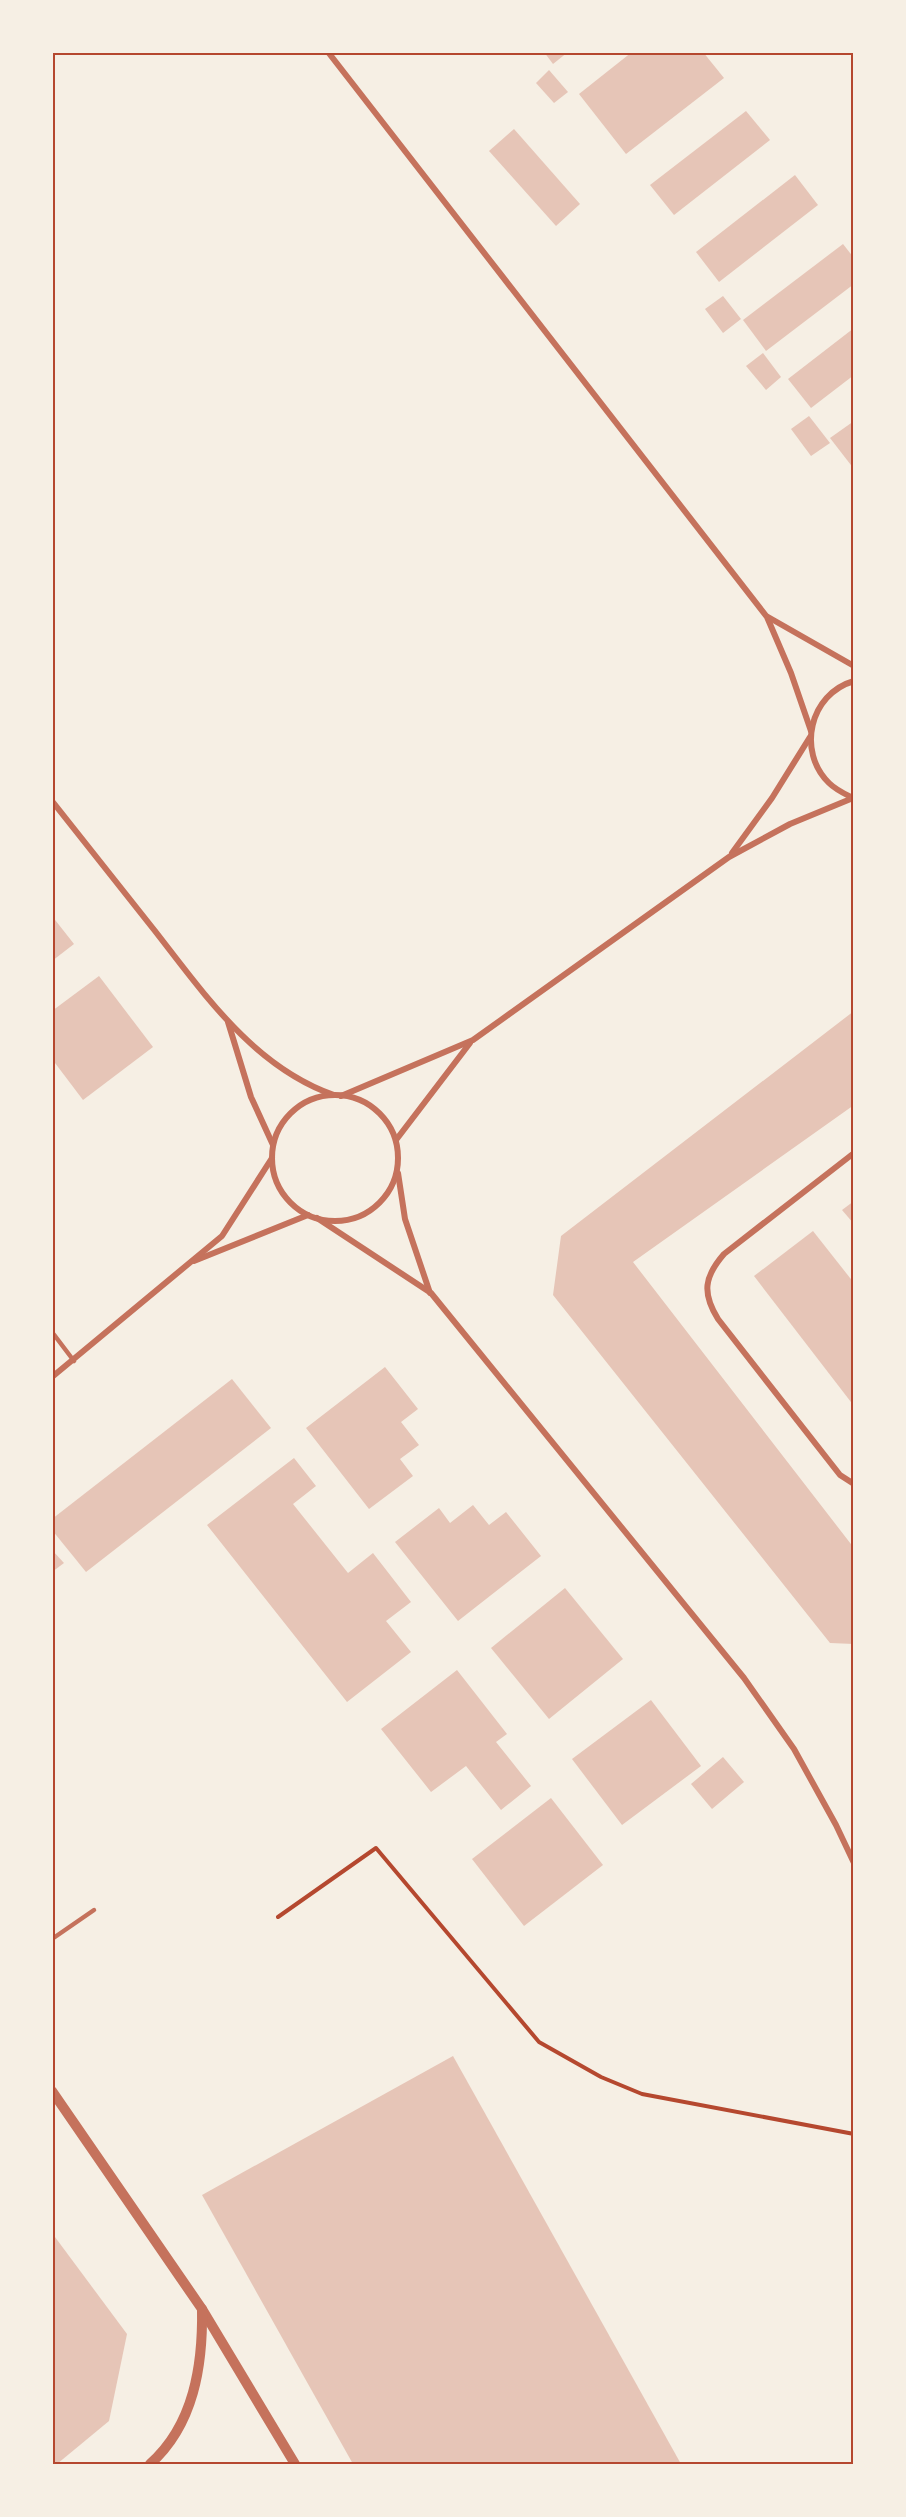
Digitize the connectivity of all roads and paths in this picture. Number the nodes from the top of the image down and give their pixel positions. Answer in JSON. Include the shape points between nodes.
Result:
{"nodes":[{"id":1,"x":328,"y":52,"type":"edge"},
{"id":2,"x":767,"y":617,"type":"junction"},
{"id":3,"x":854,"y":666,"type":"edge"},
{"id":4,"x":854,"y":681,"type":"edge"},
{"id":5,"x":810,"y":734,"type":"junction"},
{"id":6,"x":853,"y":798,"type":"edge"},
{"id":7,"x":52,"y":801,"type":"edge"},
{"id":8,"x":729,"y":856,"type":"junction"},
{"id":9,"x":228,"y":1021,"type":"junction"},
{"id":10,"x":472,"y":1040,"type":"junction"},
{"id":11,"x":338,"y":1095,"type":"junction"},
{"id":12,"x":396,"y":1140,"type":"junction"},
{"id":13,"x":273,"y":1145,"type":"junction"},
{"id":14,"x":854,"y":1153,"type":"edge"},
{"id":15,"x":272,"y":1157,"type":"junction"},
{"id":16,"x":398,"y":1168,"type":"junction"},
{"id":17,"x":308,"y":1215,"type":"junction"},
{"id":18,"x":317,"y":1218,"type":"junction"},
{"id":19,"x":188,"y":1264,"type":"junction"},
{"id":20,"x":431,"y":1293,"type":"junction"},
{"id":21,"x":52,"y":1332,"type":"edge"},
{"id":22,"x":74,"y":1360,"type":"junction"},
{"id":23,"x":52,"y":1377,"type":"edge"},
{"id":24,"x":854,"y":1484,"type":"edge"},
{"id":25,"x":854,"y":1863,"type":"edge"},
{"id":26,"x":94,"y":1910,"type":"dead end"},
{"id":27,"x":278,"y":1917,"type":"dead end"},
{"id":28,"x":52,"y":1939,"type":"edge"},
{"id":29,"x":52,"y":2091,"type":"edge"},
{"id":30,"x":854,"y":2134,"type":"edge"},
{"id":31,"x":202,"y":2309,"type":"junction"},
{"id":32,"x":150,"y":2464,"type":"edge"},
{"id":33,"x":295,"y":2464,"type":"edge"}],
"edges":[{"from":1,"to":2,"type":"street"},
{"from":2,"to":3,"type":"street"},
{"from":2,"to":5,"type":"street","via":[[791,673]]},
{"from":4,"to":5,"type":"street","via":[[823,701]]},
{"from":5,"to":6,"type":"street","via":[[814,762],[821,774]]},
{"from":5,"to":8,"type":"street","via":[[772,798]]},
{"from":6,"to":8,"type":"street","via":[[790,824]]},
{"from":7,"to":9,"type":"street"},
{"from":8,"to":10,"type":"street"},
{"from":9,"to":11,"type":"street","via":[[288,1073],[311,1087]]},
{"from":9,"to":13,"type":"street","via":[[251,1097]]},
{"from":10,"to":11,"type":"street"},
{"from":10,"to":12,"type":"street"},
{"from":11,"to":12,"type":"street","via":[[360,1100],[376,1110],[391,1126]]},
{"from":11,"to":13,"type":"street","via":[[302,1104],[279,1128]]},
{"from":12,"to":16,"type":"street"},
{"from":13,"to":15,"type":"street"},
{"from":14,"to":24,"type":"street","via":[[724,1254],[712,1268],[706,1285],[708,1304],[718,1319],[840,1474]]},
{"from":15,"to":17,"type":"street","via":[[273,1171],[286,1197]]},
{"from":15,"to":19,"type":"street","via":[[222,1236]]},
{"from":16,"to":18,"type":"street","via":[[386,1196],[362,1215],[333,1221]]},
{"from":16,"to":20,"type":"street","via":[[405,1219]]},
{"from":17,"to":18,"type":"street"},
{"from":17,"to":19,"type":"street"},
{"from":18,"to":20,"type":"street"},
{"from":19,"to":22,"type":"street"},
{"from":20,"to":25,"type":"street","via":[[744,1678],[794,1749]]},
{"from":21,"to":22,"type":"lane"},
{"from":22,"to":23,"type":"street"},
{"from":26,"to":28,"type":"lane"},
{"from":27,"to":30,"type":"path","via":[[376,1848],[539,2042],[601,2077],[642,2094]]},
{"from":29,"to":31,"type":"street"},
{"from":31,"to":32,"type":"street","via":[[203,2347],[196,2386],[182,2422]]},
{"from":31,"to":33,"type":"street"}]}
